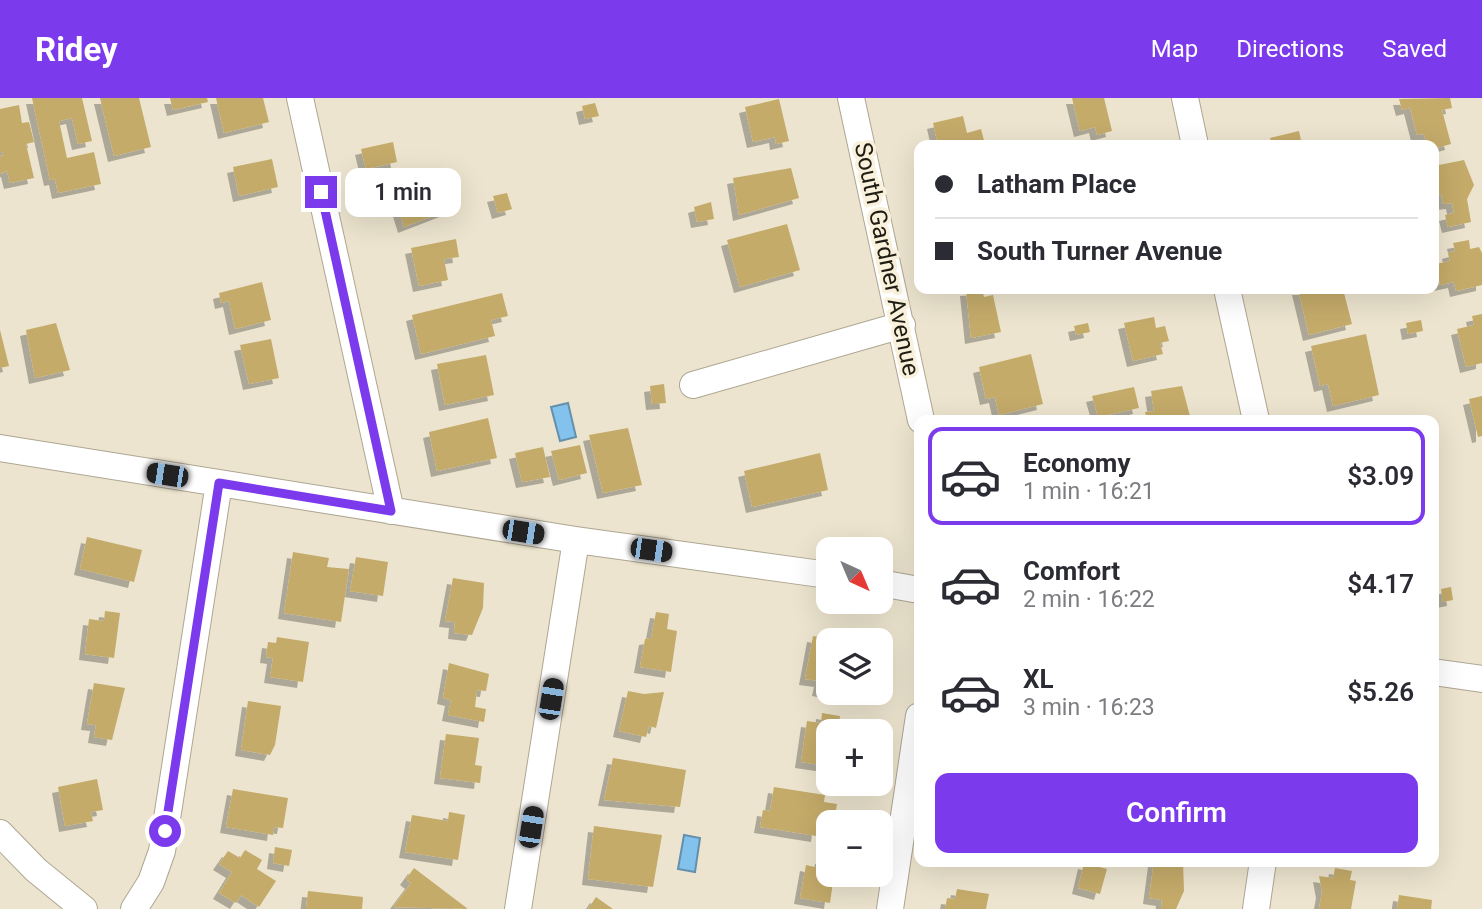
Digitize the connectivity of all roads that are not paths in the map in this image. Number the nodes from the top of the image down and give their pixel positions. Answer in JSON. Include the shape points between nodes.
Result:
{"nodes":[{"id":1,"x":300,"y":98,"type":"edge"},
{"id":2,"x":851,"y":98,"type":"edge"},
{"id":3,"x":1185,"y":98,"type":"edge"},
{"id":4,"x":1194,"y":140,"type":"edge"},
{"id":5,"x":1228,"y":294,"type":"edge"},
{"id":6,"x":902,"y":325,"type":"junction"},
{"id":7,"x":693,"y":385,"type":"dead end"},
{"id":8,"x":920,"y":415,"type":"edge"},
{"id":9,"x":1255,"y":415,"type":"edge"},
{"id":10,"x":0,"y":448,"type":"edge"},
{"id":11,"x":219,"y":483,"type":"junction"},
{"id":12,"x":391,"y":511,"type":"junction"},
{"id":13,"x":576,"y":540,"type":"junction"},
{"id":14,"x":816,"y":573,"type":"edge"},
{"id":15,"x":893,"y":585,"type":"edge"},
{"id":16,"x":914,"y":589,"type":"edge"},
{"id":17,"x":1439,"y":673,"type":"edge"},
{"id":18,"x":1482,"y":679,"type":"edge"},
{"id":19,"x":914,"y":749,"type":"edge"},
{"id":20,"x":0,"y":833,"type":"edge"},
{"id":21,"x":1262,"y":867,"type":"edge"},
{"id":22,"x":84,"y":909,"type":"edge"},
{"id":23,"x":134,"y":909,"type":"edge"},
{"id":24,"x":518,"y":909,"type":"edge"},
{"id":25,"x":890,"y":909,"type":"edge"},
{"id":26,"x":1256,"y":909,"type":"edge"}],
"edges":[{"from":1,"to":12,"type":"street"},
{"from":2,"to":6,"type":"street","name":"South Gardner Avenue"},
{"from":3,"to":4,"type":"street"},
{"from":5,"to":9,"type":"street"},
{"from":6,"to":7,"type":"street"},
{"from":6,"to":8,"type":"street","name":"South Gardner Avenue"},
{"from":10,"to":11,"type":"street"},
{"from":11,"to":12,"type":"street"},
{"from":11,"to":23,"type":"street","via":[[162,851],[151,882]]},
{"from":12,"to":13,"type":"street"},
{"from":13,"to":14,"type":"street"},
{"from":13,"to":24,"type":"street"},
{"from":15,"to":16,"type":"street"},
{"from":17,"to":18,"type":"street"},
{"from":19,"to":25,"type":"street"},
{"from":20,"to":22,"type":"street"},
{"from":21,"to":26,"type":"street"}]}
